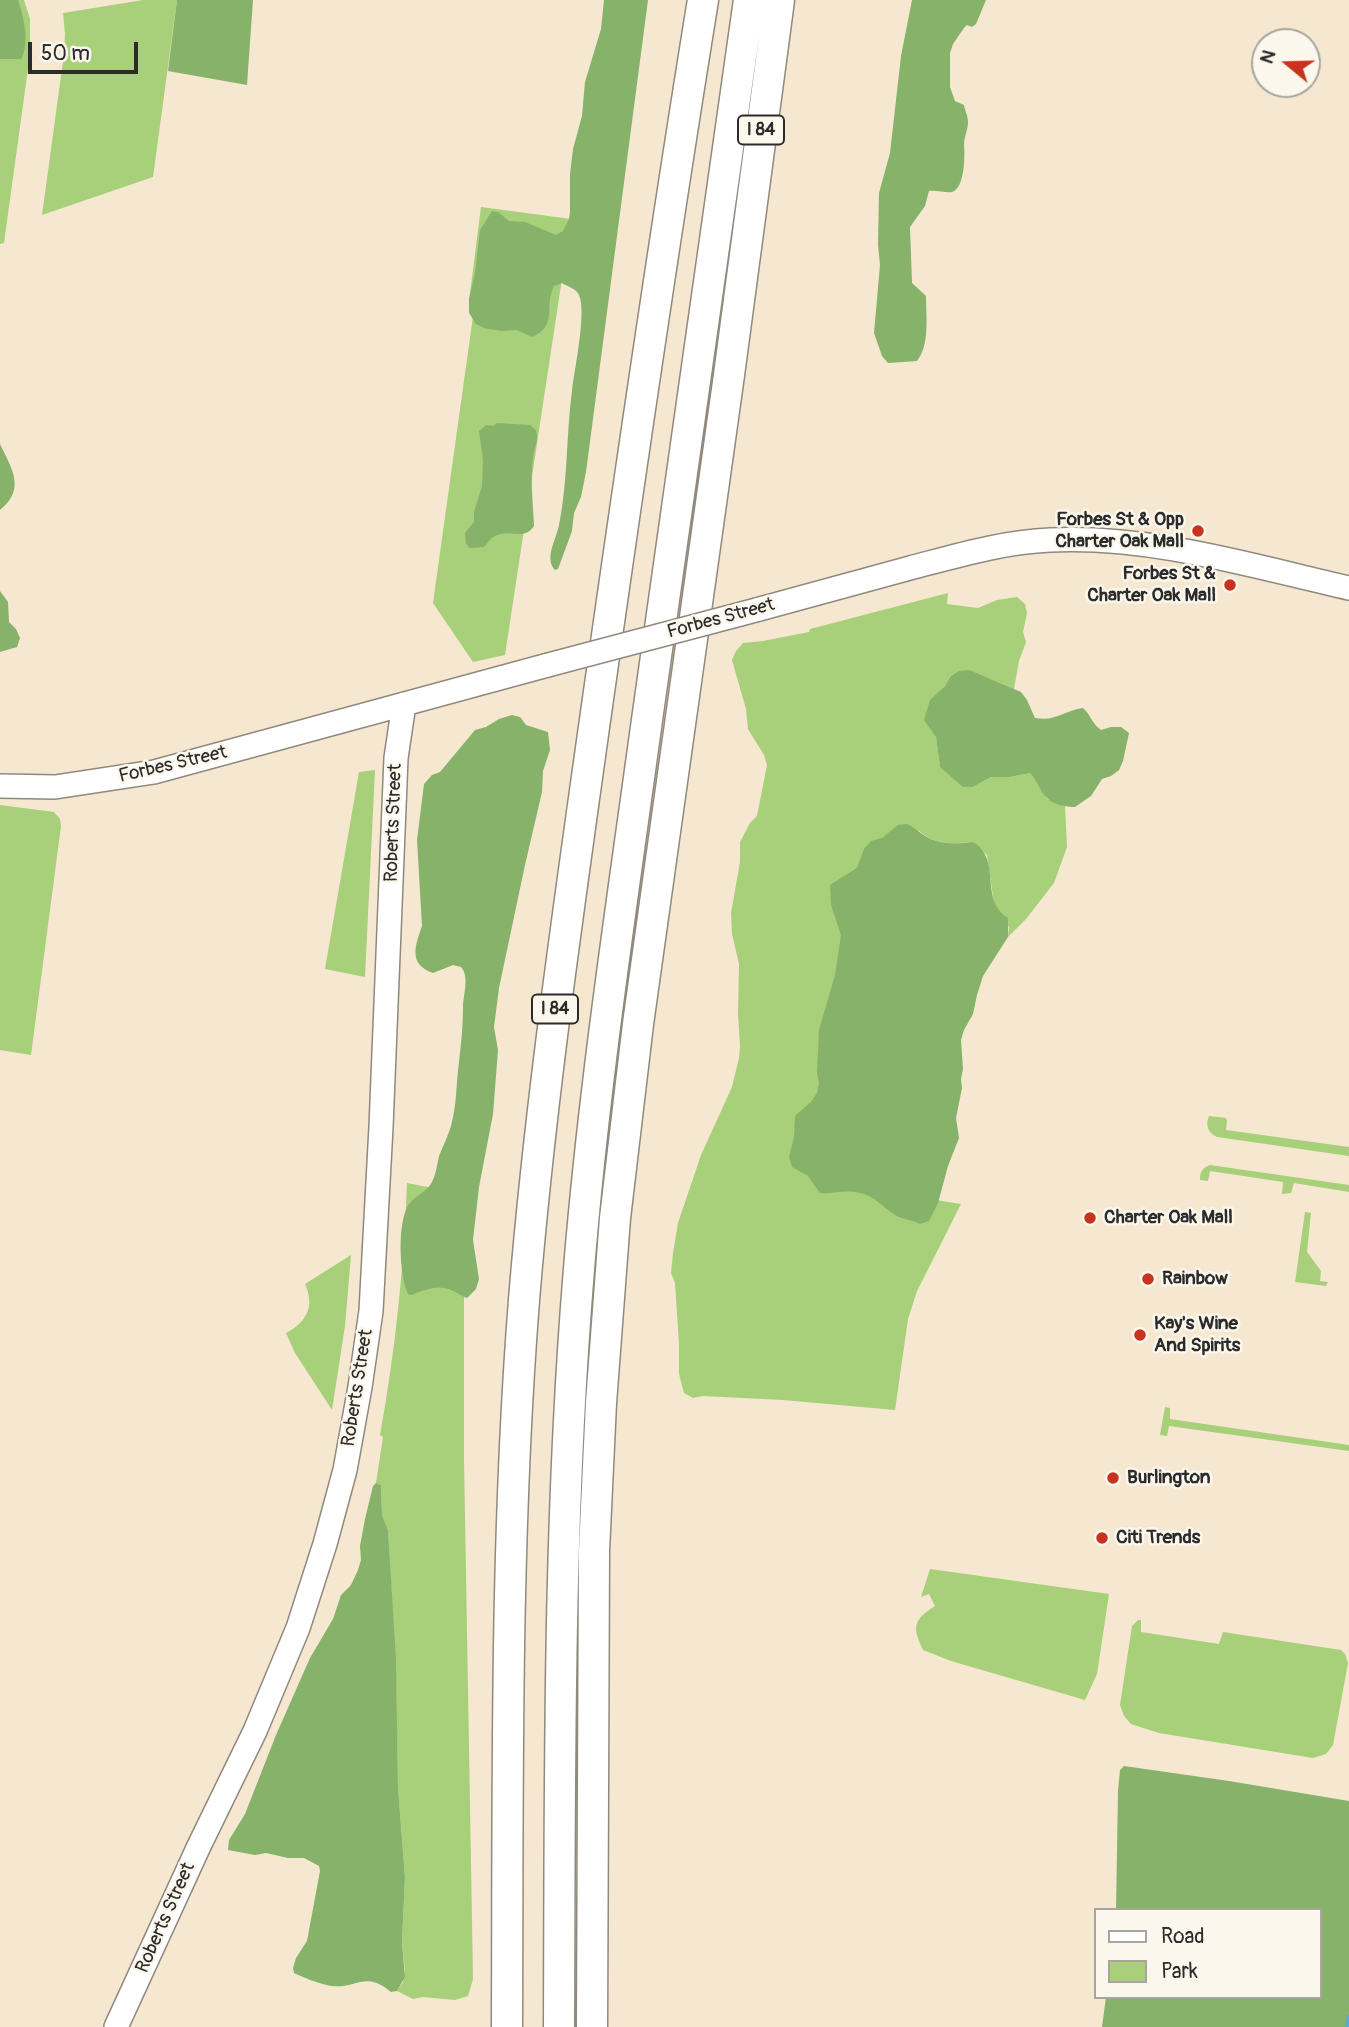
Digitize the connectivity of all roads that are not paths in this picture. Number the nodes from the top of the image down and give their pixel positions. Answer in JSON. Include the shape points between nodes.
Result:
{"nodes":[{"id":1,"x":703,"y":0,"type":"edge"},
{"id":2,"x":734,"y":0,"type":"edge"},
{"id":3,"x":750,"y":0,"type":"edge"},
{"id":4,"x":779,"y":0,"type":"edge"},
{"id":5,"x":1349,"y":588,"type":"edge"},
{"id":6,"x":404,"y":704,"type":"junction"},
{"id":7,"x":0,"y":786,"type":"edge"},
{"id":8,"x":116,"y":2027,"type":"edge"},
{"id":9,"x":507,"y":2027,"type":"edge"},
{"id":10,"x":543,"y":2027,"type":"edge"},
{"id":11,"x":559,"y":2027,"type":"edge"},
{"id":12,"x":592,"y":2027,"type":"edge"}],
"edges":[{"from":1,"to":9,"type":"highway","number":"I 84","via":[[641,397],[557,994],[534,1194],[511,1528]]},
{"from":2,"to":10,"type":"highway","via":[[595,975],[569,1201],[548,1524]]},
{"from":3,"to":11,"type":"highway","via":[[615,953],[584,1210],[563,1525]]},
{"from":4,"to":12,"type":"highway","number":"I 84","via":[[635,1046],[614,1230],[594,1551]]},
{"from":5,"to":6,"type":"main road","name":"Forbes Street","bridge":true,"via":[[1162,548],[1050,540],[982,549]]},
{"from":6,"to":7,"type":"main road","name":"Forbes Street","via":[[154,772],[55,787]]},
{"from":6,"to":8,"type":"main road","name":"Roberts Street","via":[[396,758],[371,1311],[345,1470],[298,1628],[255,1731]]}]}
